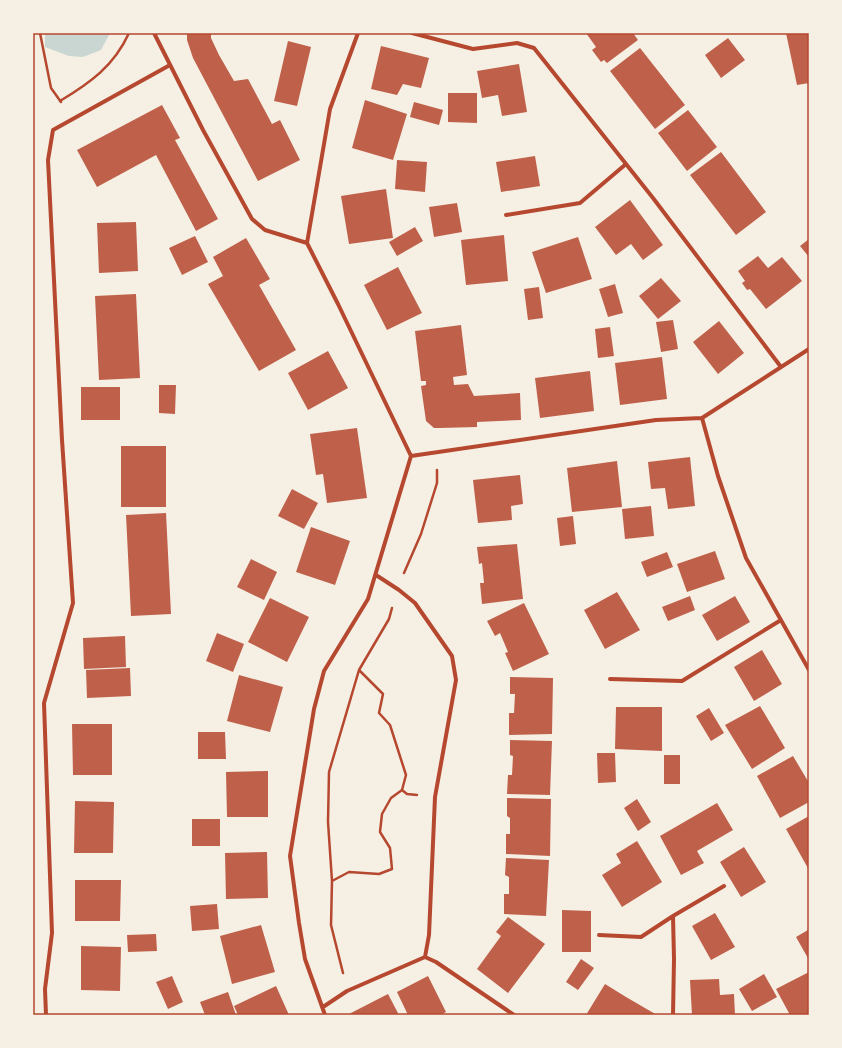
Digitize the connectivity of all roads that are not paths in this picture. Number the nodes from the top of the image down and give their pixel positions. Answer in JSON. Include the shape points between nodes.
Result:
{"nodes":[{"id":1,"x":154,"y":33,"type":"edge"},
{"id":2,"x":358,"y":33,"type":"edge"},
{"id":3,"x":412,"y":33,"type":"edge"},
{"id":4,"x":170,"y":65,"type":"junction"},
{"id":5,"x":626,"y":164,"type":"junction"},
{"id":6,"x":506,"y":215,"type":"dead end"},
{"id":7,"x":307,"y":242,"type":"junction"},
{"id":8,"x":809,"y":349,"type":"edge"},
{"id":9,"x":781,"y":366,"type":"junction"},
{"id":10,"x":702,"y":418,"type":"junction"},
{"id":11,"x":411,"y":456,"type":"junction"},
{"id":12,"x":376,"y":575,"type":"junction"},
{"id":13,"x":782,"y":620,"type":"junction"},
{"id":14,"x":809,"y":670,"type":"edge"},
{"id":15,"x":610,"y":679,"type":"dead end"},
{"id":16,"x":724,"y":886,"type":"dead end"},
{"id":17,"x":673,"y":916,"type":"junction"},
{"id":18,"x":599,"y":935,"type":"dead end"},
{"id":19,"x":425,"y":957,"type":"junction"},
{"id":20,"x":323,"y":1007,"type":"junction"},
{"id":21,"x":46,"y":1015,"type":"edge"},
{"id":22,"x":325,"y":1015,"type":"edge"},
{"id":23,"x":514,"y":1015,"type":"edge"},
{"id":24,"x":673,"y":1015,"type":"edge"}],
"edges":[{"from":1,"to":4,"type":"street"},
{"from":2,"to":7,"type":"street","via":[[330,109]]},
{"from":3,"to":5,"type":"street","via":[[473,49],[517,43],[534,48]]},
{"from":4,"to":7,"type":"street","via":[[252,219],[265,230]]},
{"from":4,"to":21,"type":"street","via":[[54,130],[48,160],[73,603],[44,703],[52,933],[45,989]]},
{"from":5,"to":6,"type":"street","via":[[580,203]]},
{"from":5,"to":9,"type":"street"},
{"from":7,"to":11,"type":"street"},
{"from":8,"to":9,"type":"street"},
{"from":9,"to":10,"type":"street"},
{"from":10,"to":11,"type":"street","via":[[656,420]]},
{"from":10,"to":13,"type":"street","via":[[718,476],[746,558]]},
{"from":11,"to":12,"type":"street"},
{"from":12,"to":19,"type":"street","via":[[415,604],[452,656],[456,680],[436,797],[429,935]]},
{"from":12,"to":20,"type":"street","via":[[368,599],[324,671],[314,709],[290,856],[305,959]]},
{"from":13,"to":14,"type":"street"},
{"from":13,"to":15,"type":"street","via":[[682,681]]},
{"from":16,"to":17,"type":"street"},
{"from":17,"to":18,"type":"street","via":[[642,937]]},
{"from":17,"to":24,"type":"street"},
{"from":19,"to":20,"type":"street","via":[[347,991]]},
{"from":19,"to":23,"type":"street"},
{"from":20,"to":22,"type":"street"}]}
